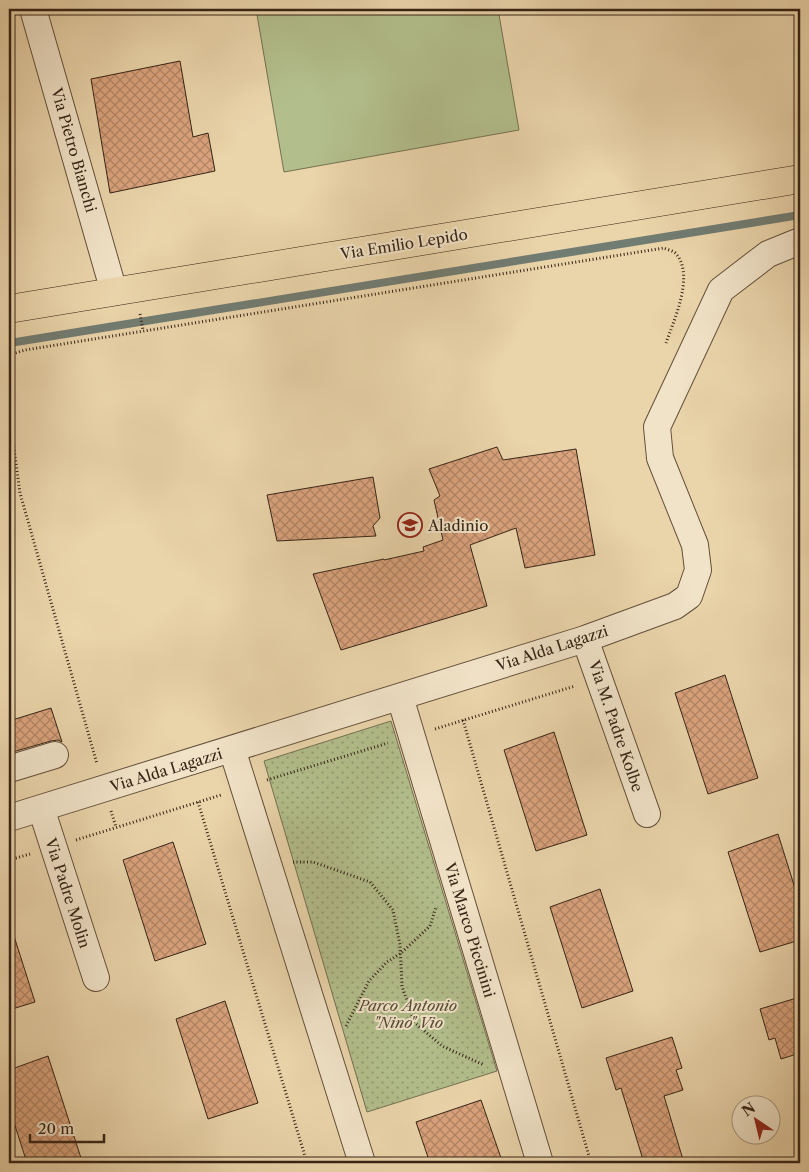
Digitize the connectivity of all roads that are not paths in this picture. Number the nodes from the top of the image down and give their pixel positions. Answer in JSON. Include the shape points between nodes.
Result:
{"nodes":[{"id":1,"x":33,"y":9,"type":"edge"},
{"id":2,"x":800,"y":179,"type":"edge"},
{"id":3,"x":800,"y":241,"type":"edge"},
{"id":4,"x":114,"y":292,"type":"junction"},
{"id":5,"x":9,"y":309,"type":"edge"},
{"id":6,"x":585,"y":639,"type":"junction"},
{"id":7,"x":400,"y":697,"type":"junction"},
{"id":8,"x":232,"y":749,"type":"junction"},
{"id":9,"x":55,"y":755,"type":"dead end"},
{"id":10,"x":9,"y":769,"type":"edge"},
{"id":11,"x":41,"y":808,"type":"junction"},
{"id":12,"x":647,"y":814,"type":"dead end"},
{"id":13,"x":9,"y":818,"type":"edge"},
{"id":14,"x":96,"y":978,"type":"dead end"},
{"id":15,"x":362,"y":1163,"type":"edge"},
{"id":16,"x":540,"y":1163,"type":"edge"}],
"edges":[{"from":1,"to":4,"type":"street","name":"Via Pietro Bianchi"},
{"from":2,"to":4,"type":"main road","name":"Via Emilio Lepido"},
{"from":3,"to":6,"type":"street","name":"Via Alda Lagazzi","via":[[768,254],[721,290],[657,427],[660,458],[695,545],[698,570],[689,596],[675,606]]},
{"from":4,"to":5,"type":"main road","name":"Via Emilio Lepido"},
{"from":6,"to":7,"type":"street","name":"Via Alda Lagazzi"},
{"from":6,"to":12,"type":"street","name":"Via M. Padre Kolbe"},
{"from":7,"to":8,"type":"street","name":"Via Alda Lagazzi"},
{"from":7,"to":16,"type":"street","name":"Via Marco Piccinini"},
{"from":8,"to":11,"type":"street","name":"Via Alda Lagazzi"},
{"from":8,"to":15,"type":"street"},
{"from":9,"to":10,"type":"street"},
{"from":11,"to":13,"type":"street","name":"Via Alda Lagazzi"},
{"from":11,"to":14,"type":"street","name":"Via Padre Molin"}]}
